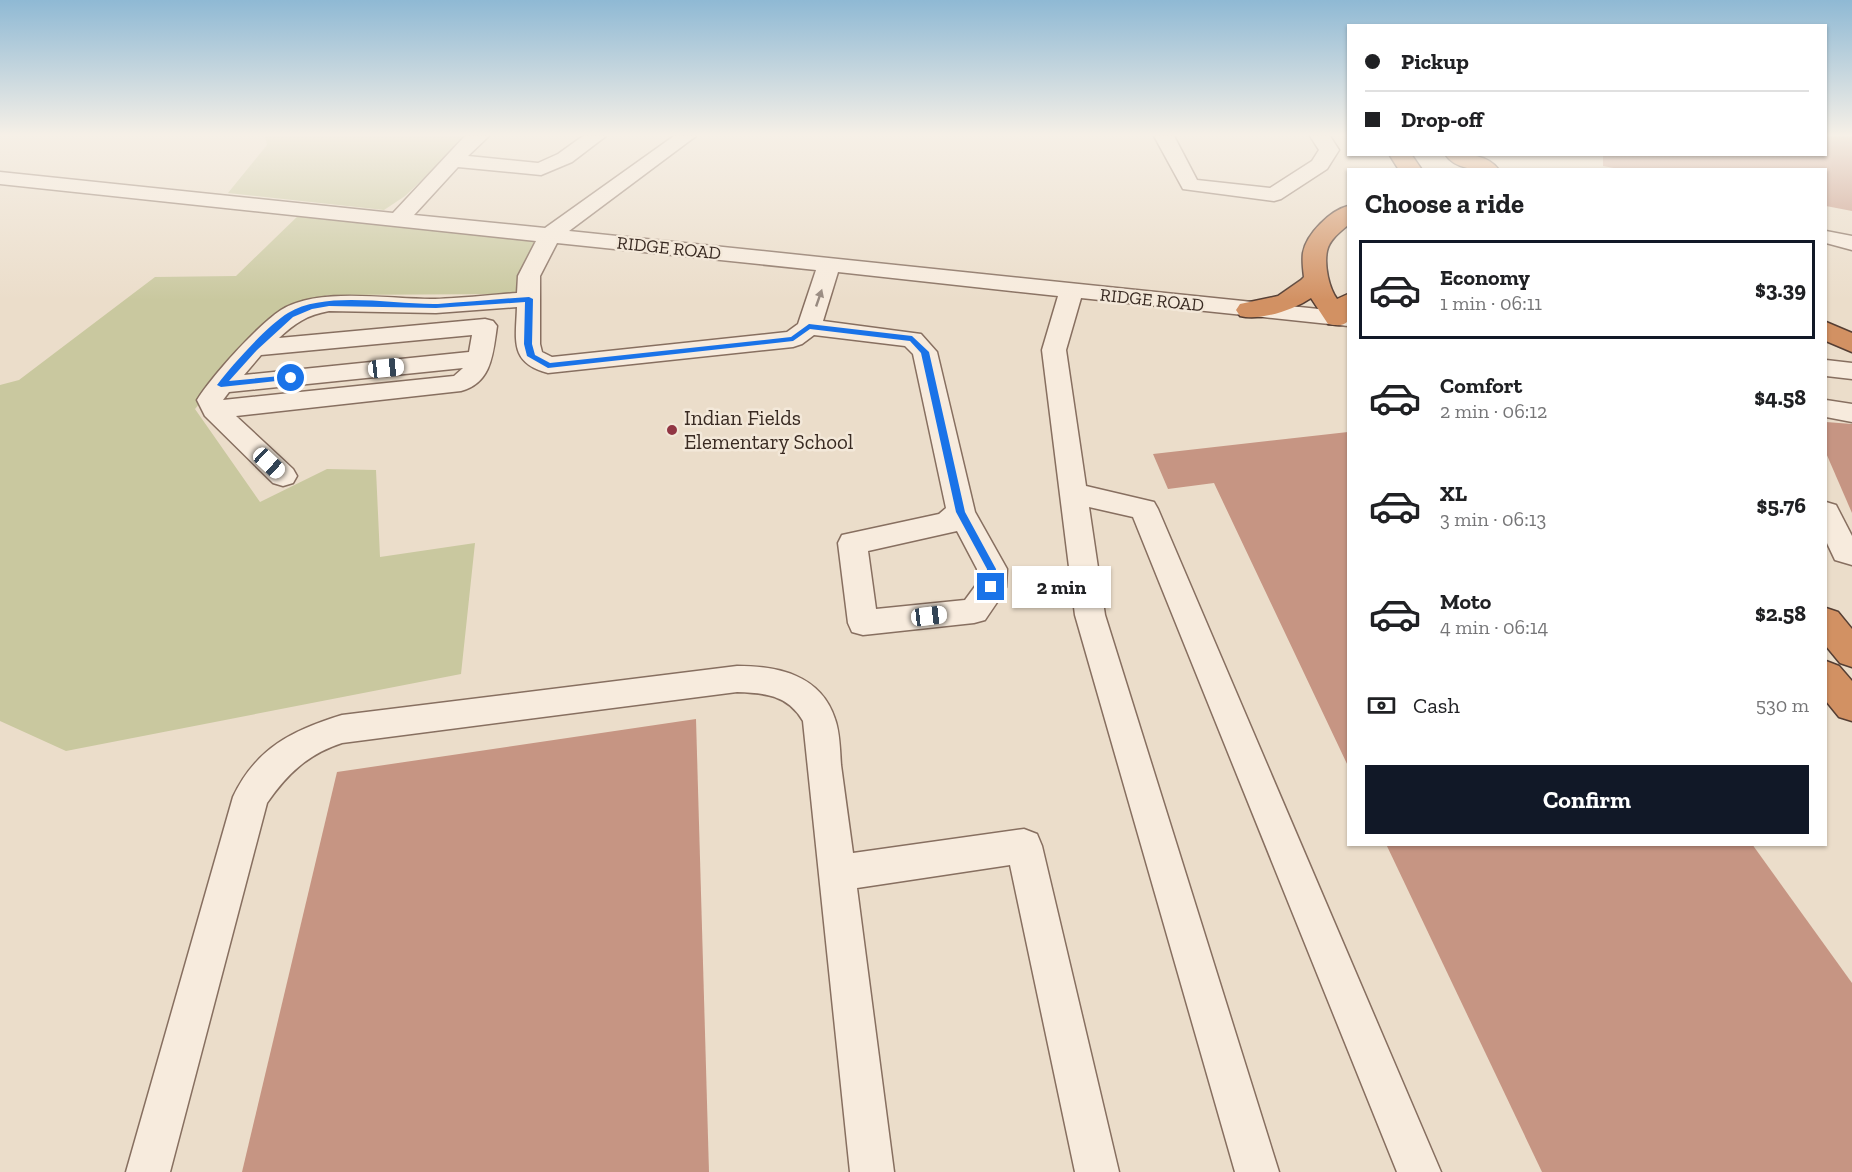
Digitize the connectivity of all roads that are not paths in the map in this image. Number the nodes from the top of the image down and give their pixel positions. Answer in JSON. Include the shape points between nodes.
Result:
{"nodes":[{"id":1,"x":126,"y":191,"type":"edge"},
{"id":2,"x":433,"y":191,"type":"edge"},
{"id":3,"x":611,"y":191,"type":"edge"},
{"id":4,"x":1238,"y":191,"type":"edge"},
{"id":5,"x":1281,"y":191,"type":"edge"},
{"id":6,"x":1347,"y":214,"type":"edge"},
{"id":7,"x":407,"y":219,"type":"junction"},
{"id":8,"x":550,"y":235,"type":"junction"},
{"id":9,"x":1347,"y":235,"type":"edge"},
{"id":10,"x":1827,"y":237,"type":"edge"},
{"id":11,"x":1852,"y":243,"type":"edge"},
{"id":12,"x":829,"y":266,"type":"junction"},
{"id":13,"x":1316,"y":277,"type":"junction"},
{"id":14,"x":529,"y":287,"type":"junction"},
{"id":15,"x":1071,"y":291,"type":"junction"},
{"id":16,"x":1346,"y":304,"type":"edge"},
{"id":17,"x":1249,"y":310,"type":"junction"},
{"id":18,"x":809,"y":327,"type":"junction"},
{"id":19,"x":1827,"y":331,"type":"edge"},
{"id":20,"x":1852,"y":344,"type":"edge"},
{"id":21,"x":254,"y":348,"type":"junction"},
{"id":22,"x":480,"y":359,"type":"junction"},
{"id":23,"x":1827,"y":368,"type":"edge"},
{"id":24,"x":1852,"y":371,"type":"edge"},
{"id":25,"x":221,"y":385,"type":"junction"},
{"id":26,"x":214,"y":410,"type":"junction"},
{"id":27,"x":1827,"y":410,"type":"edge"},
{"id":28,"x":1852,"y":413,"type":"edge"},
{"id":29,"x":283,"y":476,"type":"dead end"},
{"id":30,"x":1074,"y":493,"type":"junction"},
{"id":31,"x":961,"y":512,"type":"junction"},
{"id":32,"x":1827,"y":514,"type":"edge"},
{"id":33,"x":1850,"y":557,"type":"edge"},
{"id":34,"x":1827,"y":623,"type":"edge"},
{"id":35,"x":1852,"y":653,"type":"edge"},
{"id":36,"x":1827,"y":677,"type":"edge"},
{"id":37,"x":1852,"y":706,"type":"edge"},
{"id":38,"x":837,"y":873,"type":"junction"},
{"id":39,"x":148,"y":1172,"type":"edge"},
{"id":40,"x":872,"y":1172,"type":"edge"},
{"id":41,"x":1097,"y":1172,"type":"edge"},
{"id":42,"x":1257,"y":1172,"type":"edge"},
{"id":43,"x":1419,"y":1172,"type":"edge"}],
"edges":[{"from":1,"to":7,"type":"street","name":"RIDGE ROAD"},
{"from":2,"to":7,"type":"street"},
{"from":3,"to":8,"type":"street"},
{"from":4,"to":5,"type":"street","via":[[1274,195]]},
{"from":6,"to":13,"type":"highway","via":[[1325,233],[1315,251]]},
{"from":7,"to":8,"type":"street","name":"RIDGE ROAD"},
{"from":8,"to":12,"type":"street","name":"RIDGE ROAD"},
{"from":8,"to":14,"type":"street"},
{"from":9,"to":16,"type":"highway","via":[[1333,247],[1330,258]]},
{"from":10,"to":11,"type":"street"},
{"from":12,"to":15,"type":"street","name":"RIDGE ROAD"},
{"from":18,"to":12,"type":"street","one_way":true},
{"from":13,"to":16,"type":"highway","via":[[1320,294]]},
{"from":13,"to":17,"type":"highway","via":[[1310,289],[1294,300]]},
{"from":14,"to":18,"type":"street","via":[[529,350],[531,356],[548,365],[793,339]]},
{"from":14,"to":21,"type":"street","via":[[468,304],[310,307],[290,315]]},
{"from":15,"to":17,"type":"street","name":"RIDGE ROAD"},
{"from":15,"to":30,"type":"street","via":[[1054,350]]},
{"from":16,"to":17,"type":"street","name":"RIDGE ROAD"},
{"from":18,"to":31,"type":"street","via":[[912,339],[925,352]]},
{"from":19,"to":20,"type":"highway"},
{"from":21,"to":22,"type":"street","via":[[485,326]]},
{"from":21,"to":25,"type":"street"},
{"from":22,"to":25,"type":"street"},
{"from":22,"to":26,"type":"street","via":[[475,372],[461,383]]},
{"from":23,"to":24,"type":"street"},
{"from":25,"to":26,"type":"street","via":[[210,400]]},
{"from":26,"to":29,"type":"street"},
{"from":27,"to":28,"type":"street"},
{"from":30,"to":42,"type":"street","via":[[1090,615]]},
{"from":30,"to":43,"type":"street","via":[[1144,509]]},
{"from":31,"to":31,"type":"street","via":[[947,523],[852,543],[863,623],[974,611],[991,587],[992,569]]},
{"from":32,"to":33,"type":"street"},
{"from":34,"to":35,"type":"highway"},
{"from":36,"to":37,"type":"highway"},
{"from":38,"to":39,"type":"street","via":[[819,720],[811,703],[788,685],[765,679],[342,729],[314,737],[270,769],[251,797]]},
{"from":38,"to":40,"type":"street"},
{"from":38,"to":41,"type":"street","via":[[1024,846]]}]}
